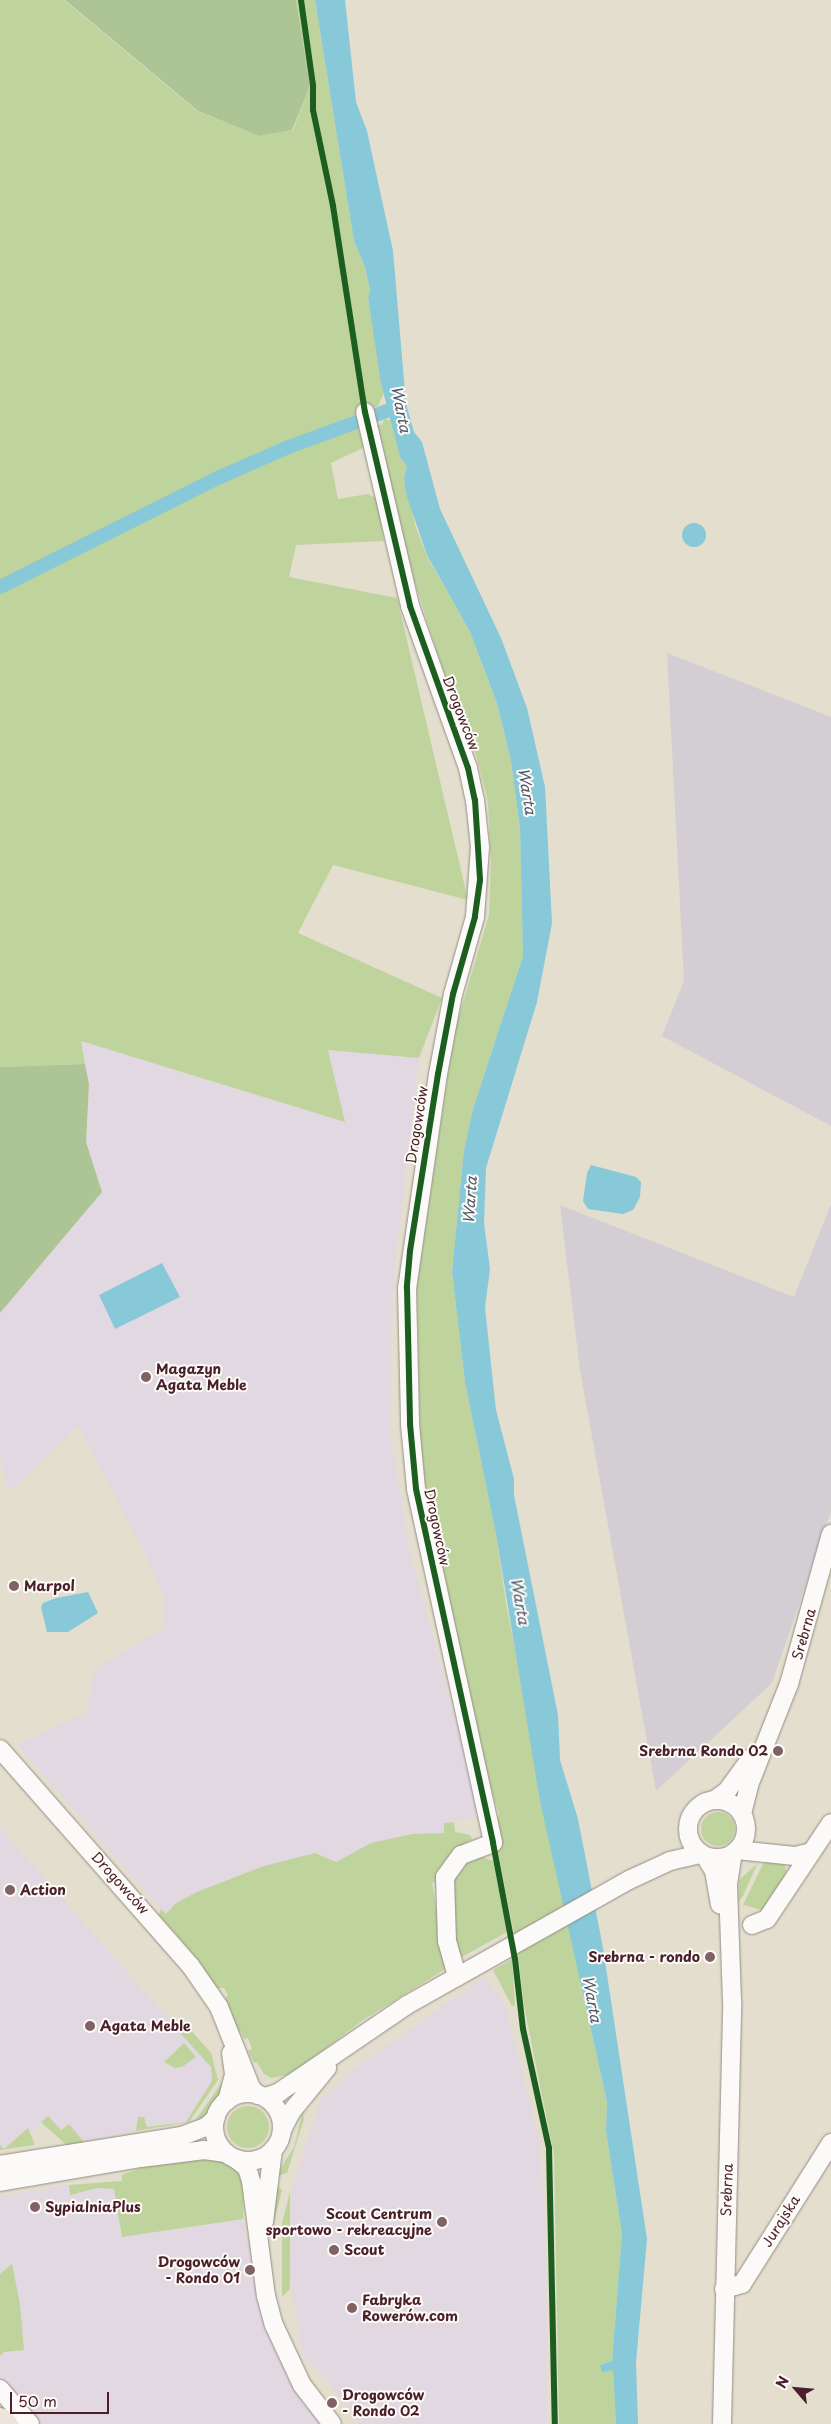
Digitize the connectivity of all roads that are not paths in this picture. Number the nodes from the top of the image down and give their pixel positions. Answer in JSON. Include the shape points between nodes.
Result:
{"nodes":[{"id":1,"x":367,"y":417,"type":"dead end"},
{"id":2,"x":831,"y":1534,"type":"edge"},
{"id":3,"x":769,"y":1731,"type":"junction"},
{"id":4,"x":0,"y":1749,"type":"edge"},
{"id":5,"x":716,"y":1799,"type":"junction"},
{"id":6,"x":744,"y":1818,"type":"junction"},
{"id":7,"x":831,"y":1822,"type":"edge"},
{"id":8,"x":688,"y":1826,"type":"junction"},
{"id":9,"x":735,"y":1852,"type":"junction"},
{"id":10,"x":808,"y":1853,"type":"junction"},
{"id":11,"x":703,"y":1855,"type":"junction"},
{"id":12,"x":787,"y":1855,"type":"junction"},
{"id":13,"x":629,"y":1880,"type":"junction"},
{"id":14,"x":752,"y":1925,"type":"dead end"},
{"id":15,"x":729,"y":1956,"type":"junction"},
{"id":16,"x":457,"y":1977,"type":"junction"},
{"id":17,"x":227,"y":2026,"type":"junction"},
{"id":18,"x":340,"y":2052,"type":"junction"},
{"id":19,"x":261,"y":2096,"type":"junction"},
{"id":20,"x":227,"y":2101,"type":"junction"},
{"id":21,"x":216,"y":2118,"type":"junction"},
{"id":22,"x":282,"y":2130,"type":"junction"},
{"id":23,"x":831,"y":2143,"type":"edge"},
{"id":24,"x":273,"y":2150,"type":"junction"},
{"id":25,"x":231,"y":2156,"type":"junction"},
{"id":26,"x":0,"y":2164,"type":"edge"},
{"id":27,"x":0,"y":2182,"type":"edge"},
{"id":28,"x":261,"y":2258,"type":"junction"},
{"id":29,"x":724,"y":2289,"type":"junction"},
{"id":30,"x":0,"y":2389,"type":"edge"},
{"id":31,"x":0,"y":2418,"type":"edge"},
{"id":32,"x":7,"y":2424,"type":"edge"},
{"id":33,"x":30,"y":2424,"type":"edge"},
{"id":34,"x":332,"y":2424,"type":"edge"},
{"id":35,"x":722,"y":2424,"type":"edge"}],
"edges":[{"from":1,"to":16,"type":"street","name":"Drogowców","via":[[410,606],[468,768],[480,847],[475,917],[453,994],[438,1074],[407,1288],[410,1424],[416,1489],[493,1843],[461,1855],[445,1877],[447,1941]]},
{"from":2,"to":3,"type":"street","name":"Srebrna","via":[[789,1684]]},
{"from":3,"to":5,"type":"street","name":"Srebrna","via":[[737,1779]]},
{"from":3,"to":6,"type":"street","name":"Srebrna","via":[[746,1792]]},
{"from":4,"to":17,"type":"street","name":"Drogowców","via":[[160,1927],[205,1985]]},
{"from":5,"to":6,"type":"street","via":[[726,1801]]},
{"from":5,"to":8,"type":"street","via":[[697,1807]]},
{"from":6,"to":9,"type":"street","via":[[746,1832]]},
{"from":6,"to":12,"type":"street","via":[[754,1832]]},
{"from":7,"to":10,"type":"street"},
{"from":8,"to":11,"type":"street","via":[[693,1846]]},
{"from":8,"to":13,"type":"street","via":[[679,1843]]},
{"from":9,"to":11,"type":"street","via":[[724,1858]]},
{"from":9,"to":12,"type":"street"},
{"from":9,"to":15,"type":"street","name":"Srebrna","via":[[728,1884]]},
{"from":10,"to":12,"type":"street"},
{"from":10,"to":14,"type":"street","via":[[767,1919]]},
{"from":11,"to":13,"type":"street","via":[[670,1861]]},
{"from":11,"to":15,"type":"street","name":"Srebrna","via":[[714,1871]]},
{"from":13,"to":16,"type":"street"},
{"from":15,"to":29,"type":"street","name":"Srebrna","via":[[732,2001]]},
{"from":16,"to":18,"type":"street","via":[[399,2010]]},
{"from":17,"to":19,"type":"street","name":"Drogowców","via":[[251,2088]]},
{"from":17,"to":20,"type":"street","name":"Drogowców","via":[[234,2074]]},
{"from":18,"to":19,"type":"street","via":[[278,2093]]},
{"from":18,"to":22,"type":"street","via":[[298,2101]]},
{"from":19,"to":20,"type":"street","via":[[242,2094]]},
{"from":19,"to":22,"type":"street","via":[[274,2106]]},
{"from":20,"to":21,"type":"street"},
{"from":21,"to":25,"type":"street","via":[[218,2143]]},
{"from":21,"to":26,"type":"street","via":[[206,2127],[182,2136]]},
{"from":22,"to":24,"type":"street"},
{"from":23,"to":29,"type":"street","name":"Jurajska","via":[[742,2284]]},
{"from":24,"to":25,"type":"street","via":[[262,2158],[249,2161]]},
{"from":24,"to":28,"type":"street"},
{"from":25,"to":27,"type":"street","via":[[204,2150]]},
{"from":25,"to":28,"type":"street","via":[[247,2168],[251,2181]]},
{"from":28,"to":34,"type":"street","via":[[274,2325],[302,2385]]},
{"from":29,"to":35,"type":"street","name":"Srebrna"},
{"from":30,"to":33,"type":"street"},
{"from":31,"to":32,"type":"main road"}]}
